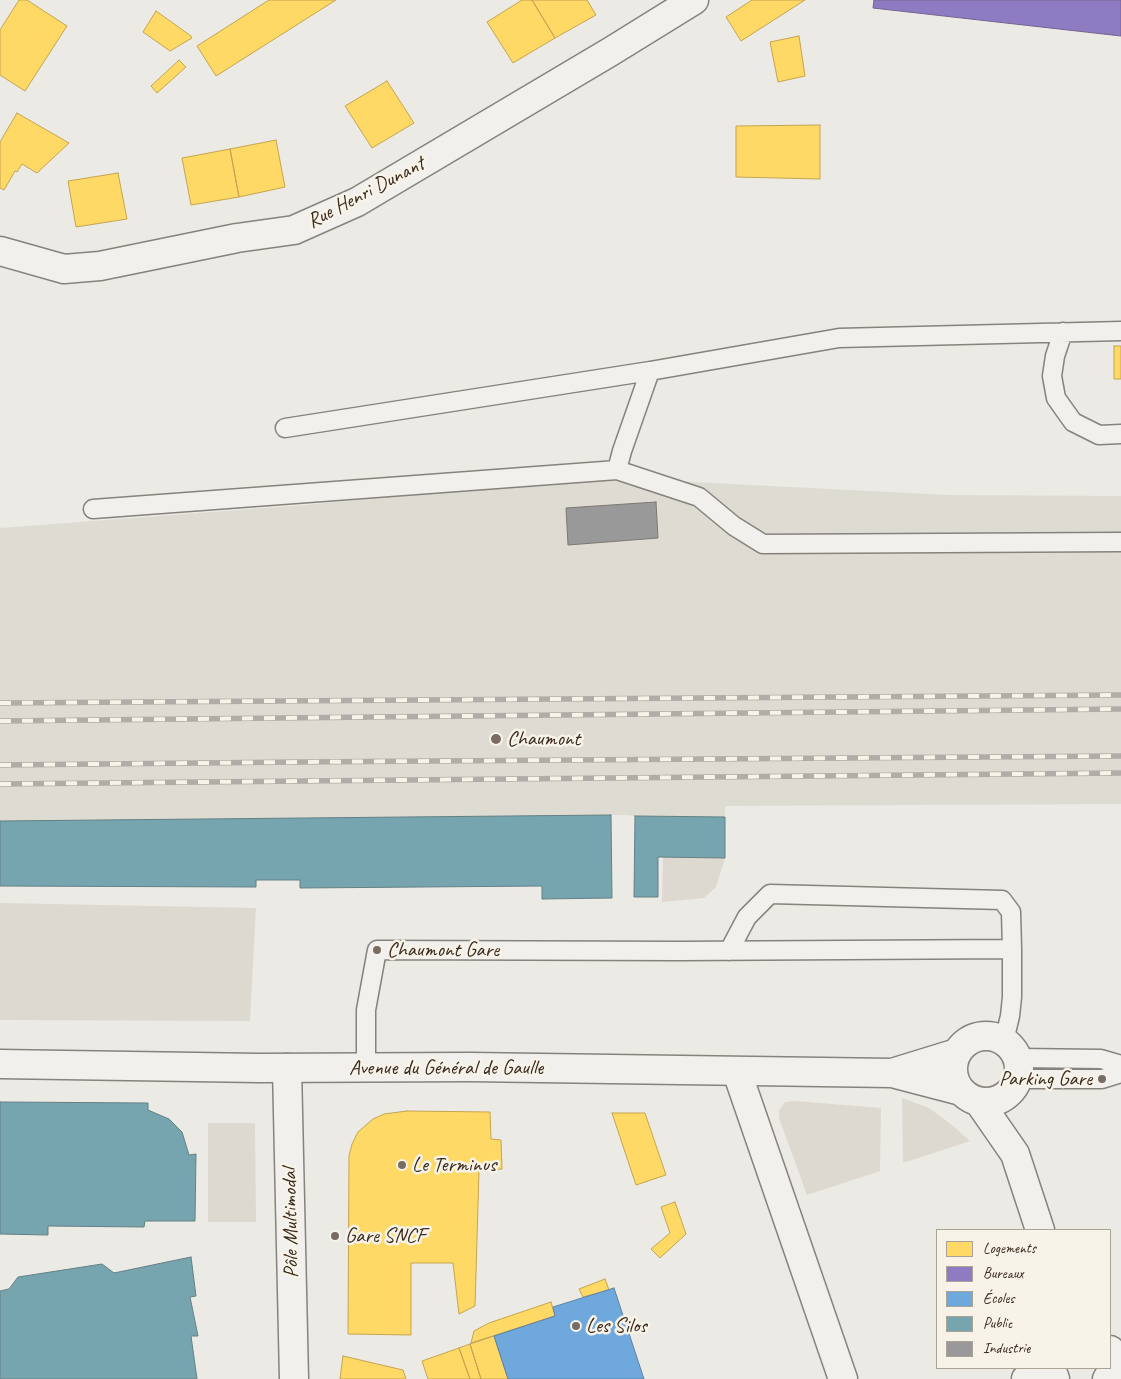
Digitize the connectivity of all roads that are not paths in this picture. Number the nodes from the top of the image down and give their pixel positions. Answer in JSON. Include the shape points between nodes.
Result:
{"nodes":[{"id":1,"x":694,"y":0,"type":"edge"},
{"id":2,"x":0,"y":251,"type":"edge"},
{"id":3,"x":1121,"y":330,"type":"edge"},
{"id":4,"x":1063,"y":332,"type":"junction"},
{"id":5,"x":650,"y":371,"type":"junction"},
{"id":6,"x":285,"y":428,"type":"dead end"},
{"id":7,"x":1121,"y":434,"type":"edge"},
{"id":8,"x":617,"y":470,"type":"junction"},
{"id":9,"x":93,"y":509,"type":"dead end"},
{"id":10,"x":1121,"y":542,"type":"edge"},
{"id":11,"x":1012,"y":949,"type":"junction"},
{"id":12,"x":729,"y":951,"type":"junction"},
{"id":13,"x":957,"y":1053,"type":"junction"},
{"id":14,"x":0,"y":1064,"type":"edge"},
{"id":15,"x":1121,"y":1065,"type":"edge"},
{"id":16,"x":1013,"y":1067,"type":"junction"},
{"id":17,"x":287,"y":1068,"type":"junction"},
{"id":18,"x":366,"y":1068,"type":"junction"},
{"id":19,"x":737,"y":1072,"type":"junction"},
{"id":20,"x":892,"y":1073,"type":"junction"},
{"id":21,"x":1121,"y":1073,"type":"edge"},
{"id":22,"x":970,"y":1097,"type":"junction"},
{"id":23,"x":1015,"y":1154,"type":"junction"},
{"id":24,"x":1040,"y":1229,"type":"edge"},
{"id":25,"x":1111,"y":1357,"type":"edge"},
{"id":26,"x":1037,"y":1369,"type":"edge"},
{"id":27,"x":1121,"y":1378,"type":"edge"},
{"id":28,"x":294,"y":1379,"type":"edge"},
{"id":29,"x":843,"y":1379,"type":"edge"},
{"id":30,"x":1026,"y":1379,"type":"edge"},
{"id":31,"x":1107,"y":1379,"type":"edge"},
{"id":32,"x":1116,"y":1379,"type":"edge"}],
"edges":[{"from":1,"to":2,"type":"main road","name":"Rue Henri Dunant","via":[[357,202],[294,230],[237,238],[100,266],[64,269]]},
{"from":3,"to":4,"type":"lane"},
{"from":4,"to":5,"type":"lane","via":[[840,338]]},
{"from":4,"to":7,"type":"lane","via":[[1052,376],[1056,398],[1073,422],[1100,435]]},
{"from":5,"to":6,"type":"lane"},
{"from":5,"to":8,"type":"lane"},
{"from":8,"to":9,"type":"lane"},
{"from":8,"to":10,"type":"lane","via":[[699,497],[734,526],[764,544]]},
{"from":11,"to":12,"type":"lane"},
{"from":11,"to":12,"type":"lane","via":[[1011,912],[1002,900],[770,894],[746,917]]},
{"from":11,"to":16,"type":"lane","via":[[1010,1016]]},
{"from":12,"to":18,"type":"lane","via":[[377,950],[366,1010]]},
{"from":13,"to":16,"type":"main road","via":[[972,1038],[994,1036]]},
{"from":13,"to":20,"type":"main road","name":"Avenue du Général de Gaulle"},
{"from":13,"to":22,"type":"main road","via":[[953,1073],[956,1082]]},
{"from":14,"to":17,"type":"main road","name":"Avenue du Général de Gaulle"},
{"from":15,"to":16,"type":"lane","via":[[1101,1059]]},
{"from":16,"to":21,"type":"lane","via":[[1102,1079]]},
{"from":16,"to":22,"type":"main road","via":[[999,1100]]},
{"from":16,"to":23,"type":"main road"},
{"from":17,"to":18,"type":"main road","name":"Avenue du Général de Gaulle"},
{"from":17,"to":28,"type":"main road","name":"Pôle Multimodal"},
{"from":18,"to":19,"type":"main road","name":"Avenue du Général de Gaulle"},
{"from":19,"to":20,"type":"main road","name":"Avenue du Général de Gaulle"},
{"from":19,"to":29,"type":"main road"},
{"from":20,"to":22,"type":"main road","name":"Avenue du Général de Gaulle"},
{"from":22,"to":23,"type":"main road"},
{"from":23,"to":24,"type":"main road"},
{"from":25,"to":31,"type":"main road","via":[[1111,1373]]},
{"from":26,"to":30,"type":"main road"},
{"from":27,"to":32,"type":"main road"}]}
